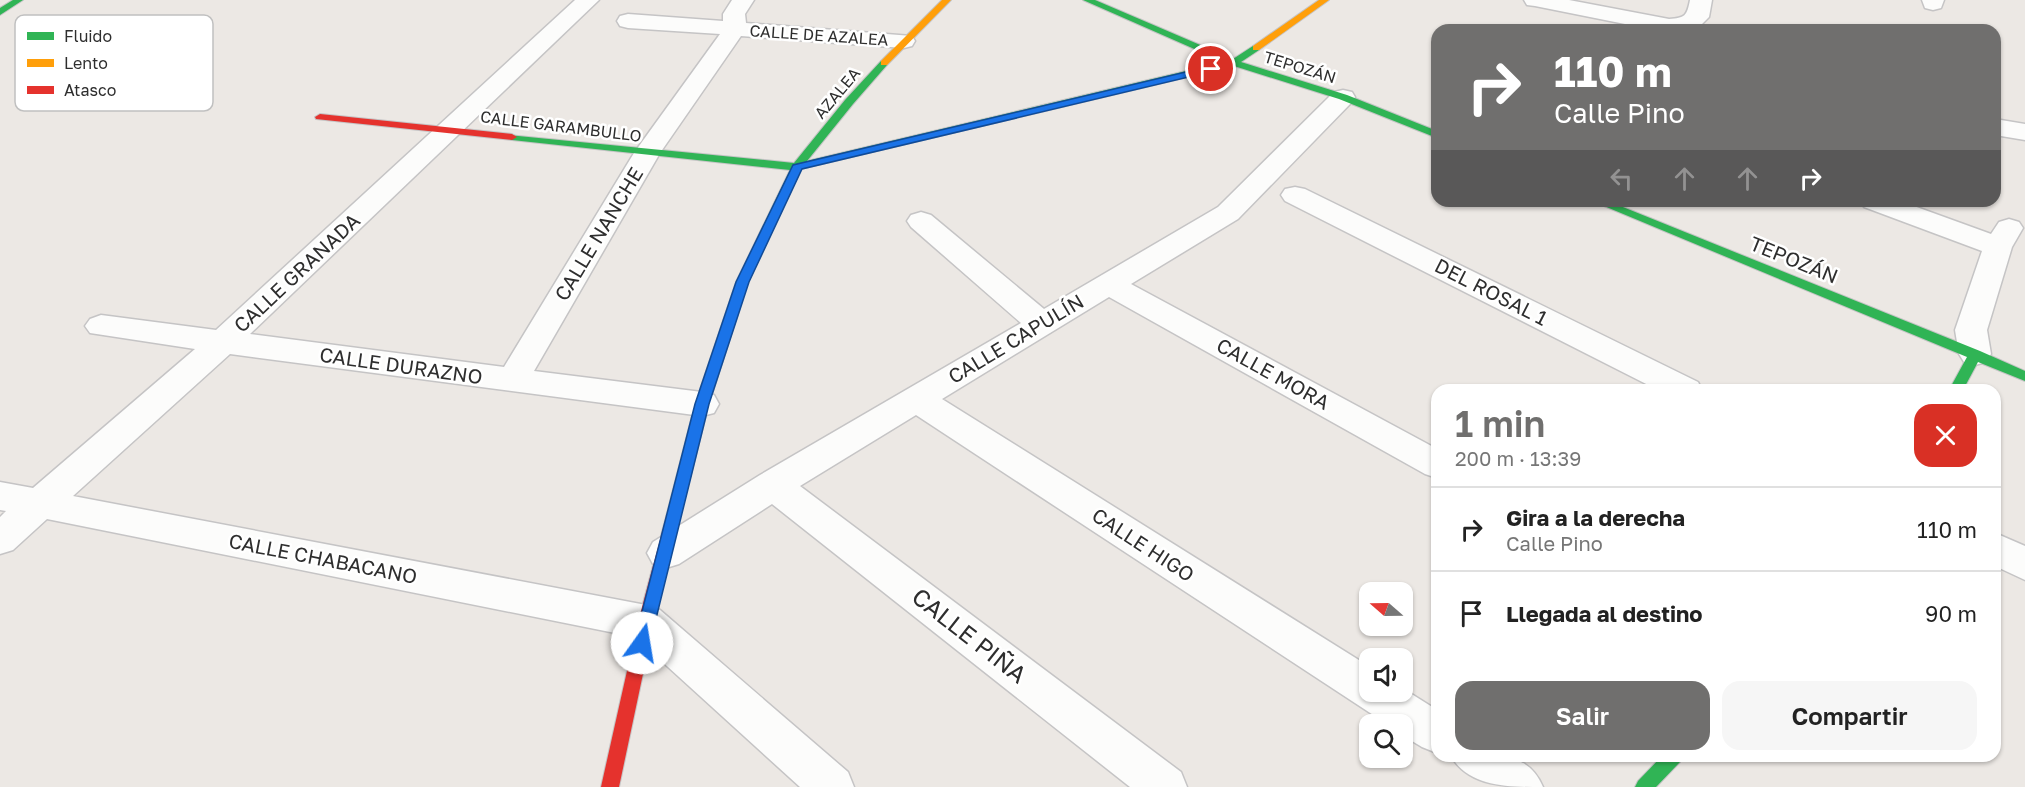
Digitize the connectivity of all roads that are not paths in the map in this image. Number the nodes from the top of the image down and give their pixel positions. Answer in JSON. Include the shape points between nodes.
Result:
{"nodes":[{"id":1,"x":19,"y":0,"type":"edge"},
{"id":2,"x":588,"y":0,"type":"edge"},
{"id":3,"x":743,"y":0,"type":"edge"},
{"id":4,"x":947,"y":0,"type":"edge"},
{"id":5,"x":1087,"y":0,"type":"edge"},
{"id":6,"x":1325,"y":0,"type":"edge"},
{"id":7,"x":1535,"y":0,"type":"edge"},
{"id":8,"x":1701,"y":0,"type":"edge"},
{"id":9,"x":0,"y":12,"type":"edge"},
{"id":10,"x":628,"y":21,"type":"dead end"},
{"id":11,"x":1659,"y":24,"type":"edge"},
{"id":12,"x":1690,"y":24,"type":"edge"},
{"id":13,"x":735,"y":29,"type":"junction"},
{"id":14,"x":904,"y":41,"type":"junction"},
{"id":15,"x":1234,"y":63,"type":"junction"},
{"id":16,"x":1343,"y":97,"type":"junction"},
{"id":17,"x":320,"y":117,"type":"dead end"},
{"id":18,"x":2001,"y":128,"type":"edge"},
{"id":19,"x":451,"y":130,"type":"junction"},
{"id":20,"x":2025,"y":132,"type":"edge"},
{"id":21,"x":1431,"y":133,"type":"edge"},
{"id":22,"x":647,"y":153,"type":"junction"},
{"id":23,"x":797,"y":167,"type":"junction"},
{"id":24,"x":1295,"y":195,"type":"dead end"},
{"id":25,"x":1613,"y":207,"type":"edge"},
{"id":26,"x":1895,"y":207,"type":"edge"},
{"id":27,"x":921,"y":220,"type":"dead end"},
{"id":28,"x":1108,"y":284,"type":"junction"},
{"id":29,"x":1042,"y":324,"type":"junction"},
{"id":30,"x":101,"y":326,"type":"dead end"},
{"id":31,"x":222,"y":342,"type":"junction"},
{"id":32,"x":1975,"y":354,"type":"junction"},
{"id":33,"x":2025,"y":376,"type":"edge"},
{"id":34,"x":512,"y":381,"type":"junction"},
{"id":35,"x":1674,"y":384,"type":"edge"},
{"id":36,"x":1959,"y":384,"type":"edge"},
{"id":37,"x":916,"y":399,"type":"junction"},
{"id":38,"x":702,"y":404,"type":"junction"},
{"id":39,"x":1431,"y":462,"type":"edge"},
{"id":40,"x":773,"y":484,"type":"junction"},
{"id":41,"x":0,"y":496,"type":"edge"},
{"id":42,"x":39,"y":503,"type":"junction"},
{"id":43,"x":0,"y":539,"type":"edge"},
{"id":44,"x":2001,"y":551,"type":"edge"},
{"id":45,"x":666,"y":553,"type":"junction"},
{"id":46,"x":2025,"y":564,"type":"edge"},
{"id":47,"x":646,"y":622,"type":"junction"},
{"id":48,"x":1359,"y":683,"type":"edge"},
{"id":49,"x":1388,"y":702,"type":"edge"},
{"id":50,"x":1431,"y":729,"type":"edge"},
{"id":51,"x":1482,"y":762,"type":"edge"},
{"id":52,"x":1668,"y":762,"type":"edge"},
{"id":53,"x":610,"y":787,"type":"edge"},
{"id":54,"x":832,"y":787,"type":"edge"},
{"id":55,"x":1165,"y":787,"type":"edge"},
{"id":56,"x":1521,"y":787,"type":"edge"},
{"id":57,"x":1644,"y":787,"type":"edge"}],
"edges":[{"from":1,"to":9,"type":"street"},
{"from":2,"to":19,"type":"street","name":"CALLE GRANADA"},
{"from":3,"to":13,"type":"street","name":"CALLE NANCHE","via":[[734,14]]},
{"from":4,"to":14,"type":"street","name":"AZALEA"},
{"from":5,"to":15,"type":"street","name":"TEPOZÁN"},
{"from":6,"to":15,"type":"street"},
{"from":7,"to":11,"type":"street"},
{"from":8,"to":12,"type":"street","via":[[1698,17]]},
{"from":10,"to":13,"type":"street","name":"CALLE DE AZALEA"},
{"from":13,"to":14,"type":"street","name":"CALLE DE AZALEA"},
{"from":13,"to":22,"type":"street","name":"CALLE NANCHE"},
{"from":14,"to":23,"type":"street","name":"AZALEA"},
{"from":15,"to":16,"type":"street","name":"TEPOZÁN"},
{"from":15,"to":23,"type":"street","name":"CALLE GARAMBULLO"},
{"from":16,"to":21,"type":"street","name":"TEPOZÁN"},
{"from":16,"to":28,"type":"street","name":"CALLE CAPULÍN","via":[[1228,213]]},
{"from":17,"to":19,"type":"street","name":"CALLE GARAMBULLO"},
{"from":18,"to":20,"type":"street"},
{"from":19,"to":22,"type":"street","name":"CALLE GARAMBULLO"},
{"from":19,"to":31,"type":"street","name":"CALLE GRANADA"},
{"from":22,"to":23,"type":"street","name":"CALLE GARAMBULLO"},
{"from":22,"to":34,"type":"street","name":"CALLE NANCHE"},
{"from":23,"to":38,"type":"street","name":"AZALEA","via":[[742,282]]},
{"from":24,"to":35,"type":"street","name":"DEL ROSAL 1"},
{"from":25,"to":32,"type":"street","name":"TEPOZÁN"},
{"from":26,"to":32,"type":"street","via":[[2004,238],[1971,330]]},
{"from":27,"to":29,"type":"street"},
{"from":28,"to":29,"type":"street","name":"CALLE CAPULÍN"},
{"from":28,"to":39,"type":"street","name":"CALLE MORA"},
{"from":29,"to":37,"type":"street","name":"CALLE CAPULÍN"},
{"from":30,"to":31,"type":"street","name":"CALLE DURAZNO"},
{"from":31,"to":34,"type":"street","name":"CALLE DURAZNO"},
{"from":31,"to":42,"type":"street","name":"CALLE GRANADA"},
{"from":32,"to":33,"type":"street","name":"TEPOZÁN"},
{"from":32,"to":36,"type":"street"},
{"from":34,"to":38,"type":"street","name":"CALLE DURAZNO"},
{"from":37,"to":40,"type":"street","name":"CALLE CAPULÍN"},
{"from":37,"to":48,"type":"street","name":"CALLE HIGO"},
{"from":38,"to":45,"type":"street","name":"AZALEA"},
{"from":40,"to":45,"type":"street","name":"CALLE CAPULÍN"},
{"from":40,"to":55,"type":"street","name":"CALLE PIÑA"},
{"from":41,"to":42,"type":"street","name":"CALLE CHABACANO"},
{"from":42,"to":43,"type":"street","name":"CALLE GRANADA"},
{"from":42,"to":47,"type":"street","name":"CALLE CHABACANO"},
{"from":44,"to":46,"type":"street"},
{"from":45,"to":47,"type":"street","name":"AZALEA"},
{"from":47,"to":53,"type":"street","name":"AZALEA"},
{"from":47,"to":54,"type":"street"},
{"from":49,"to":50,"type":"street","name":"CALLE HIGO"},
{"from":51,"to":56,"type":"street"},
{"from":52,"to":57,"type":"street"}]}
